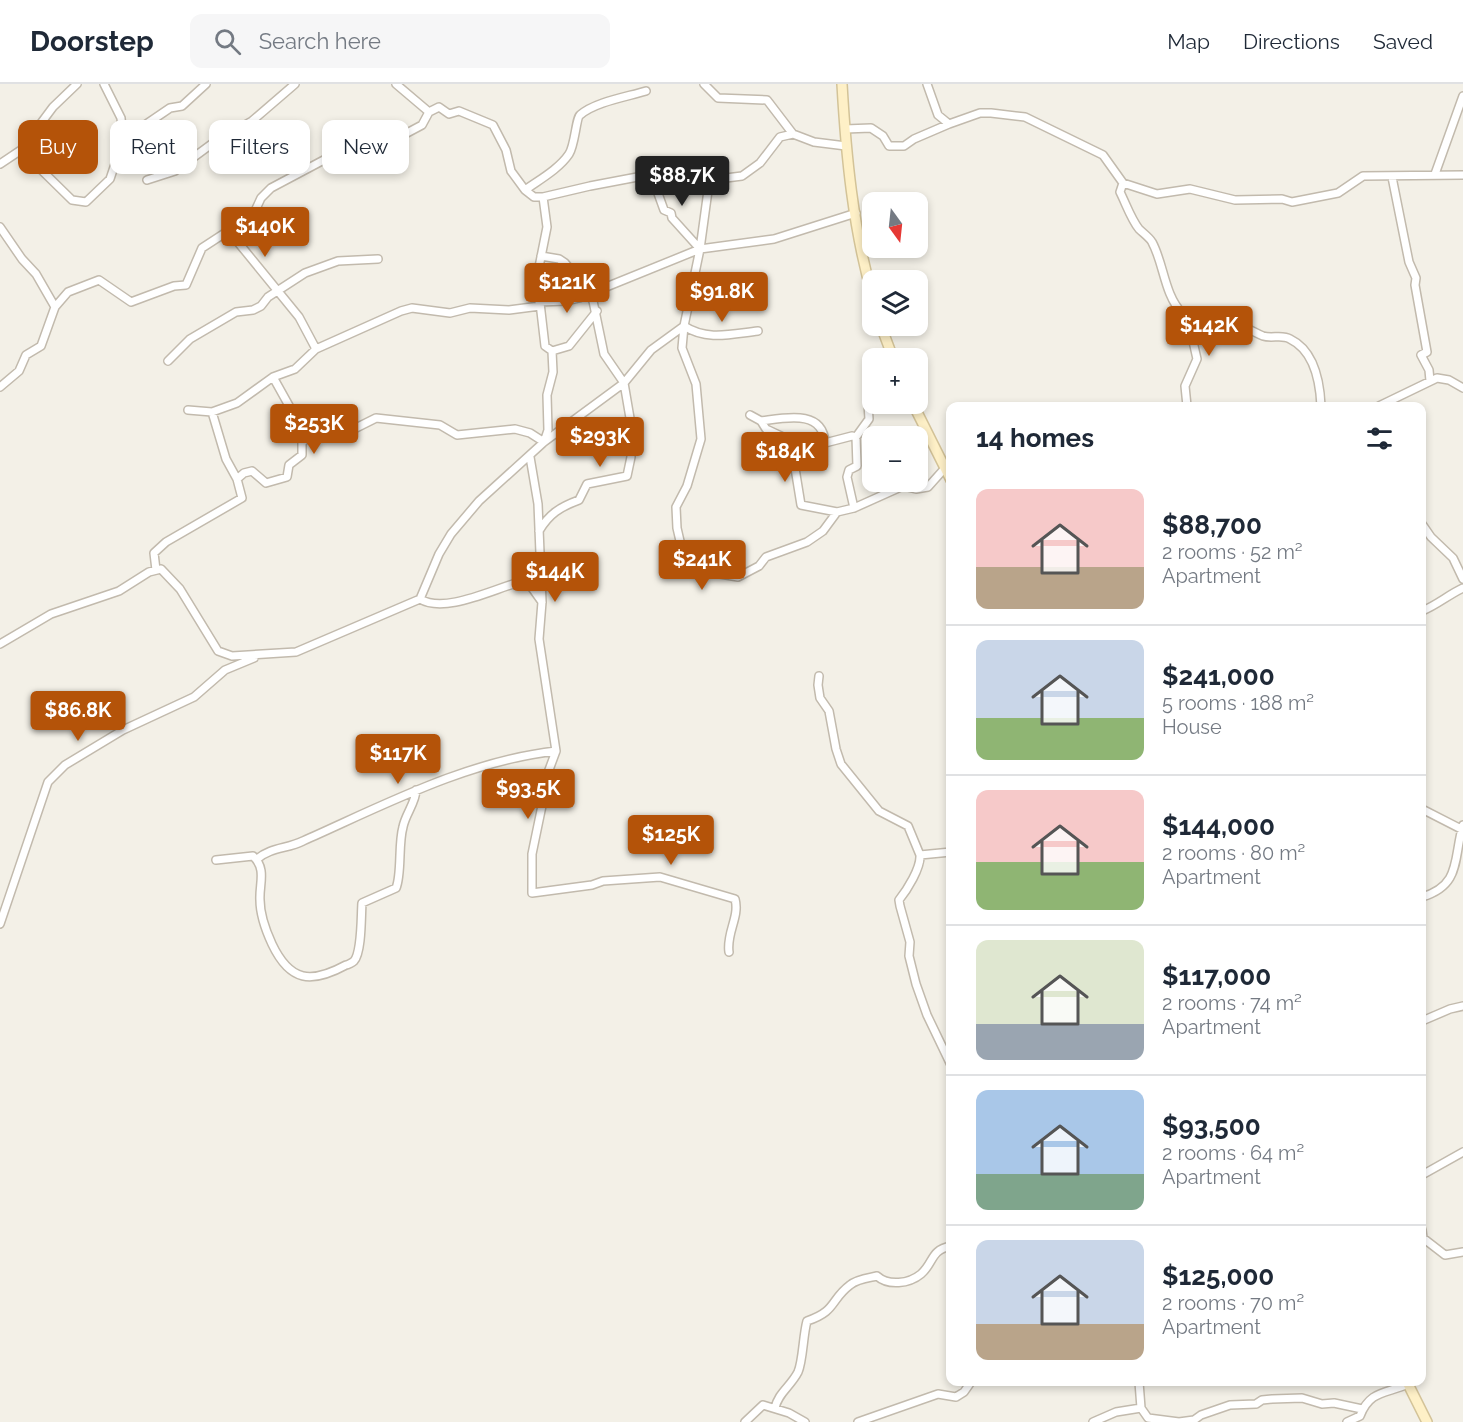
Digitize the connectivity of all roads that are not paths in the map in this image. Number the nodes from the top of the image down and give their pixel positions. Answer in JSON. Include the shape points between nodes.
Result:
{"nodes":[{"id":1,"x":77,"y":84,"type":"edge"},
{"id":2,"x":104,"y":84,"type":"edge"},
{"id":3,"x":206,"y":84,"type":"edge"},
{"id":4,"x":295,"y":84,"type":"edge"},
{"id":5,"x":396,"y":84,"type":"edge"},
{"id":6,"x":704,"y":84,"type":"edge"},
{"id":7,"x":842,"y":84,"type":"edge"},
{"id":8,"x":927,"y":84,"type":"edge"},
{"id":9,"x":286,"y":86,"type":"edge"},
{"id":10,"x":646,"y":91,"type":"dead end"},
{"id":11,"x":1463,"y":96,"type":"edge"},
{"id":12,"x":429,"y":112,"type":"junction"},
{"id":13,"x":43,"y":120,"type":"edge"},
{"id":14,"x":121,"y":120,"type":"edge"},
{"id":15,"x":152,"y":120,"type":"edge"},
{"id":16,"x":949,"y":124,"type":"junction"},
{"id":17,"x":845,"y":129,"type":"junction"},
{"id":18,"x":793,"y":134,"type":"junction"},
{"id":19,"x":846,"y":146,"type":"junction"},
{"id":20,"x":18,"y":152,"type":"edge"},
{"id":21,"x":0,"y":164,"type":"edge"},
{"id":22,"x":45,"y":174,"type":"edge"},
{"id":23,"x":112,"y":174,"type":"edge"},
{"id":24,"x":651,"y":174,"type":"junction"},
{"id":25,"x":1435,"y":174,"type":"junction"},
{"id":26,"x":1463,"y":175,"type":"edge"},
{"id":27,"x":710,"y":176,"type":"junction"},
{"id":28,"x":1392,"y":177,"type":"junction"},
{"id":29,"x":147,"y":180,"type":"dead end"},
{"id":30,"x":1123,"y":183,"type":"junction"},
{"id":31,"x":525,"y":190,"type":"junction"},
{"id":32,"x":543,"y":197,"type":"junction"},
{"id":33,"x":856,"y":213,"type":"junction"},
{"id":34,"x":239,"y":225,"type":"junction"},
{"id":35,"x":0,"y":227,"type":"edge"},
{"id":36,"x":700,"y":249,"type":"junction"},
{"id":37,"x":541,"y":256,"type":"junction"},
{"id":38,"x":378,"y":259,"type":"dead end"},
{"id":39,"x":867,"y":270,"type":"edge"},
{"id":40,"x":276,"y":291,"type":"junction"},
{"id":41,"x":588,"y":293,"type":"junction"},
{"id":42,"x":539,"y":304,"type":"junction"},
{"id":43,"x":55,"y":306,"type":"junction"},
{"id":44,"x":597,"y":311,"type":"junction"},
{"id":45,"x":1182,"y":314,"type":"junction"},
{"id":46,"x":684,"y":326,"type":"junction"},
{"id":47,"x":758,"y":331,"type":"dead end"},
{"id":48,"x":315,"y":349,"type":"junction"},
{"id":49,"x":552,"y":351,"type":"junction"},
{"id":50,"x":168,"y":361,"type":"dead end"},
{"id":51,"x":273,"y":377,"type":"junction"},
{"id":52,"x":1430,"y":381,"type":"junction"},
{"id":53,"x":624,"y":383,"type":"junction"},
{"id":54,"x":0,"y":387,"type":"edge"},
{"id":55,"x":1463,"y":388,"type":"edge"},
{"id":56,"x":1187,"y":402,"type":"edge"},
{"id":57,"x":1322,"y":402,"type":"edge"},
{"id":58,"x":1387,"y":402,"type":"edge"},
{"id":59,"x":188,"y":410,"type":"dead end"},
{"id":60,"x":212,"y":412,"type":"junction"},
{"id":61,"x":868,"y":414,"type":"edge"},
{"id":62,"x":918,"y":414,"type":"edge"},
{"id":63,"x":750,"y":415,"type":"dead end"},
{"id":64,"x":761,"y":421,"type":"junction"},
{"id":65,"x":856,"y":437,"type":"junction"},
{"id":66,"x":307,"y":438,"type":"junction"},
{"id":67,"x":544,"y":442,"type":"junction"},
{"id":68,"x":530,"y":457,"type":"junction"},
{"id":69,"x":945,"y":468,"type":"joint"},
{"id":70,"x":237,"y":479,"type":"junction"},
{"id":71,"x":854,"y":508,"type":"junction"},
{"id":72,"x":837,"y":512,"type":"junction"},
{"id":73,"x":1426,"y":530,"type":"edge"},
{"id":74,"x":538,"y":531,"type":"junction"},
{"id":75,"x":156,"y":570,"type":"junction"},
{"id":76,"x":1463,"y":579,"type":"edge"},
{"id":77,"x":1463,"y":588,"type":"edge"},
{"id":78,"x":420,"y":599,"type":"junction"},
{"id":79,"x":542,"y":603,"type":"junction"},
{"id":80,"x":1426,"y":609,"type":"edge"},
{"id":81,"x":0,"y":644,"type":"edge"},
{"id":82,"x":262,"y":655,"type":"junction"},
{"id":83,"x":819,"y":676,"type":"dead end"},
{"id":84,"x":556,"y":751,"type":"junction"},
{"id":85,"x":416,"y":790,"type":"junction"},
{"id":86,"x":1426,"y":811,"type":"edge"},
{"id":87,"x":1462,"y":828,"type":"edge"},
{"id":88,"x":946,"y":852,"type":"edge"},
{"id":89,"x":920,"y":855,"type":"junction"},
{"id":90,"x":257,"y":859,"type":"junction"},
{"id":91,"x":216,"y":860,"type":"dead end"},
{"id":92,"x":1426,"y":895,"type":"edge"},
{"id":93,"x":0,"y":924,"type":"edge"},
{"id":94,"x":729,"y":952,"type":"dead end"},
{"id":95,"x":1463,"y":1006,"type":"edge"},
{"id":96,"x":1426,"y":1019,"type":"edge"},
{"id":97,"x":946,"y":1055,"type":"edge"},
{"id":98,"x":1463,"y":1152,"type":"edge"},
{"id":99,"x":1426,"y":1173,"type":"edge"},
{"id":100,"x":1426,"y":1240,"type":"edge"},
{"id":101,"x":946,"y":1247,"type":"edge"},
{"id":102,"x":1463,"y":1252,"type":"edge"},
{"id":103,"x":968,"y":1386,"type":"edge"},
{"id":104,"x":1139,"y":1386,"type":"edge"},
{"id":105,"x":1400,"y":1386,"type":"edge"},
{"id":106,"x":1409,"y":1386,"type":"edge"},
{"id":107,"x":775,"y":1408,"type":"junction"},
{"id":108,"x":1141,"y":1408,"type":"junction"},
{"id":109,"x":1362,"y":1409,"type":"junction"},
{"id":110,"x":745,"y":1422,"type":"edge"},
{"id":111,"x":805,"y":1422,"type":"edge"},
{"id":112,"x":858,"y":1422,"type":"edge"},
{"id":113,"x":1094,"y":1422,"type":"edge"},
{"id":114,"x":1347,"y":1422,"type":"edge"},
{"id":115,"x":1428,"y":1422,"type":"edge"}],
"edges":[{"from":1,"to":13,"type":"street"},
{"from":2,"to":14,"type":"street"},
{"from":3,"to":15,"type":"street","via":[[182,106],[170,108]]},
{"from":4,"to":9,"type":"street"},
{"from":5,"to":12,"type":"street"},
{"from":6,"to":18,"type":"street","via":[[718,98],[768,100]]},
{"from":7,"to":17,"type":"street"},
{"from":8,"to":16,"type":"street","via":[[938,115]]},
{"from":9,"to":29,"type":"street","via":[[252,121],[175,171]]},
{"from":10,"to":31,"type":"street","via":[[596,105],[580,114],[568,155]]},
{"from":11,"to":25,"type":"street"},
{"from":12,"to":31,"type":"street","via":[[439,107],[449,114],[459,111],[492,125],[506,150],[511,171]]},
{"from":12,"to":34,"type":"street","via":[[422,125],[392,141],[346,148],[271,188]]},
{"from":16,"to":17,"type":"street","via":[[904,146],[889,146],[871,128]]},
{"from":16,"to":30,"type":"street","via":[[980,113],[1025,117],[1103,156]]},
{"from":17,"to":19,"type":"street"},
{"from":18,"to":19,"type":"street","via":[[814,142]]},
{"from":18,"to":27,"type":"street","via":[[780,137],[760,163],[742,176]]},
{"from":19,"to":33,"type":"street"},
{"from":20,"to":21,"type":"street"},
{"from":22,"to":23,"type":"street","via":[[72,200],[86,202]]},
{"from":24,"to":27,"type":"street","via":[[669,171]]},
{"from":24,"to":32,"type":"street"},
{"from":24,"to":36,"type":"street","via":[[664,210],[671,213]]},
{"from":25,"to":26,"type":"street"},
{"from":25,"to":28,"type":"street"},
{"from":27,"to":36,"type":"street"},
{"from":28,"to":30,"type":"street","via":[[1363,176],[1338,193],[1292,202],[1235,200],[1190,189],[1157,194]]},
{"from":28,"to":52,"type":"street","via":[[1409,262],[1416,278],[1427,352],[1421,355]]},
{"from":30,"to":45,"type":"street","via":[[1120,192],[1138,228],[1151,240]]},
{"from":31,"to":32,"type":"street","via":[[534,197]]},
{"from":32,"to":37,"type":"street","via":[[547,227]]},
{"from":33,"to":36,"type":"street","via":[[774,239]]},
{"from":33,"to":39,"type":"street"},
{"from":34,"to":40,"type":"street","via":[[234,231],[237,240]]},
{"from":34,"to":43,"type":"street","via":[[202,248],[186,285],[131,302],[99,280],[68,292]]},
{"from":35,"to":43,"type":"street"},
{"from":36,"to":41,"type":"street"},
{"from":36,"to":46,"type":"street"},
{"from":37,"to":41,"type":"street","via":[[565,263]]},
{"from":37,"to":42,"type":"street","via":[[537,276]]},
{"from":38,"to":40,"type":"street","via":[[338,261],[305,273]]},
{"from":40,"to":48,"type":"street","via":[[299,317]]},
{"from":40,"to":50,"type":"street","via":[[261,306],[236,312],[190,339]]},
{"from":41,"to":42,"type":"street","via":[[566,302]]},
{"from":41,"to":44,"type":"street"},
{"from":42,"to":48,"type":"street","via":[[450,313],[412,308]]},
{"from":42,"to":49,"type":"street","via":[[545,346]]},
{"from":43,"to":54,"type":"street","via":[[41,346],[26,355],[19,371]]},
{"from":44,"to":49,"type":"street","via":[[568,346]]},
{"from":44,"to":53,"type":"street","via":[[604,354]]},
{"from":45,"to":56,"type":"street","via":[[1190,328],[1197,359],[1185,386]]},
{"from":45,"to":57,"type":"street","via":[[1208,325],[1239,325],[1262,336],[1290,338],[1316,369]]},
{"from":46,"to":47,"type":"street","via":[[696,334],[713,336]]},
{"from":46,"to":53,"type":"street","via":[[651,350]]},
{"from":46,"to":72,"type":"street","via":[[682,348],[696,384],[701,439],[687,486],[676,507],[677,528],[683,554],[701,579],[708,572],[738,577],[759,566],[766,557],[815,537]]},
{"from":48,"to":51,"type":"street","via":[[295,369]]},
{"from":49,"to":67,"type":"street"},
{"from":51,"to":60,"type":"street","via":[[237,402]]},
{"from":51,"to":66,"type":"street"},
{"from":52,"to":55,"type":"street","via":[[1449,380]]},
{"from":52,"to":58,"type":"street"},
{"from":53,"to":67,"type":"street"},
{"from":53,"to":74,"type":"street","via":[[630,418],[631,457],[627,476],[587,484],[579,500],[548,516]]},
{"from":59,"to":60,"type":"street"},
{"from":60,"to":70,"type":"street","via":[[226,459]]},
{"from":61,"to":65,"type":"street"},
{"from":62,"to":69,"type":"street"},
{"from":63,"to":64,"type":"street"},
{"from":64,"to":65,"type":"street","via":[[797,416],[820,425],[825,442]]},
{"from":64,"to":72,"type":"street","via":[[766,429],[781,436],[794,462],[801,505]]},
{"from":65,"to":71,"type":"street","via":[[857,466],[849,470],[847,477]]},
{"from":66,"to":67,"type":"street","via":[[339,429],[352,430],[376,418],[440,425],[458,435],[515,429],[530,432]]},
{"from":66,"to":70,"type":"street","via":[[302,443],[301,458],[289,465],[287,477],[266,483],[252,471]]},
{"from":67,"to":68,"type":"street"},
{"from":68,"to":74,"type":"street"},
{"from":68,"to":78,"type":"street","via":[[479,501],[451,534]]},
{"from":69,"to":71,"type":"street","via":[[928,487],[903,486]]},
{"from":70,"to":75,"type":"street","via":[[242,498],[166,542],[154,553]]},
{"from":71,"to":72,"type":"street"},
{"from":73,"to":76,"type":"street","via":[[1454,558]]},
{"from":74,"to":79,"type":"street"},
{"from":75,"to":81,"type":"street","via":[[120,591],[51,614]]},
{"from":75,"to":82,"type":"street","via":[[161,569],[180,590],[218,651],[231,656]]},
{"from":77,"to":80,"type":"street"},
{"from":78,"to":79,"type":"street","via":[[426,603],[457,601],[520,582],[530,585]]},
{"from":78,"to":82,"type":"street","via":[[296,652]]},
{"from":79,"to":84,"type":"street","via":[[539,639]]},
{"from":82,"to":93,"type":"street","via":[[225,670],[194,697],[123,730],[65,765],[48,782]]},
{"from":83,"to":89,"type":"street","via":[[820,698],[829,711],[841,764],[879,811],[908,826]]},
{"from":84,"to":85,"type":"street","via":[[521,755]]},
{"from":84,"to":94,"type":"street","via":[[543,786],[532,854],[532,893],[603,880],[660,877],[715,891],[735,898],[737,907],[727,942]]},
{"from":85,"to":90,"type":"street","via":[[301,843],[265,852]]},
{"from":85,"to":90,"type":"street","via":[[402,829],[396,888],[363,903],[360,950],[354,962],[335,972],[310,977],[288,971],[283,965],[262,917],[261,867]]},
{"from":86,"to":87,"type":"street"},
{"from":87,"to":92,"type":"street","via":[[1451,878],[1445,886]]},
{"from":88,"to":89,"type":"street"},
{"from":89,"to":97,"type":"street","via":[[910,887],[899,900],[916,984]]},
{"from":90,"to":91,"type":"street","via":[[242,856]]},
{"from":95,"to":96,"type":"street"},
{"from":98,"to":99,"type":"street"},
{"from":100,"to":102,"type":"street","via":[[1445,1255]]},
{"from":101,"to":107,"type":"street","via":[[933,1254],[921,1274],[892,1283],[877,1276],[850,1285],[831,1309],[807,1321],[798,1372],[786,1385]]},
{"from":103,"to":112,"type":"street","via":[[956,1397],[938,1394]]},
{"from":104,"to":108,"type":"street"},
{"from":105,"to":109,"type":"street","via":[[1372,1397]]},
{"from":106,"to":115,"type":"street"},
{"from":107,"to":110,"type":"street","via":[[763,1405]]},
{"from":107,"to":111,"type":"street"},
{"from":108,"to":109,"type":"street","via":[[1148,1418],[1179,1422],[1230,1405],[1272,1399],[1302,1398]]},
{"from":108,"to":113,"type":"street","via":[[1116,1412]]},
{"from":109,"to":114,"type":"street","via":[[1360,1416]]}]}
